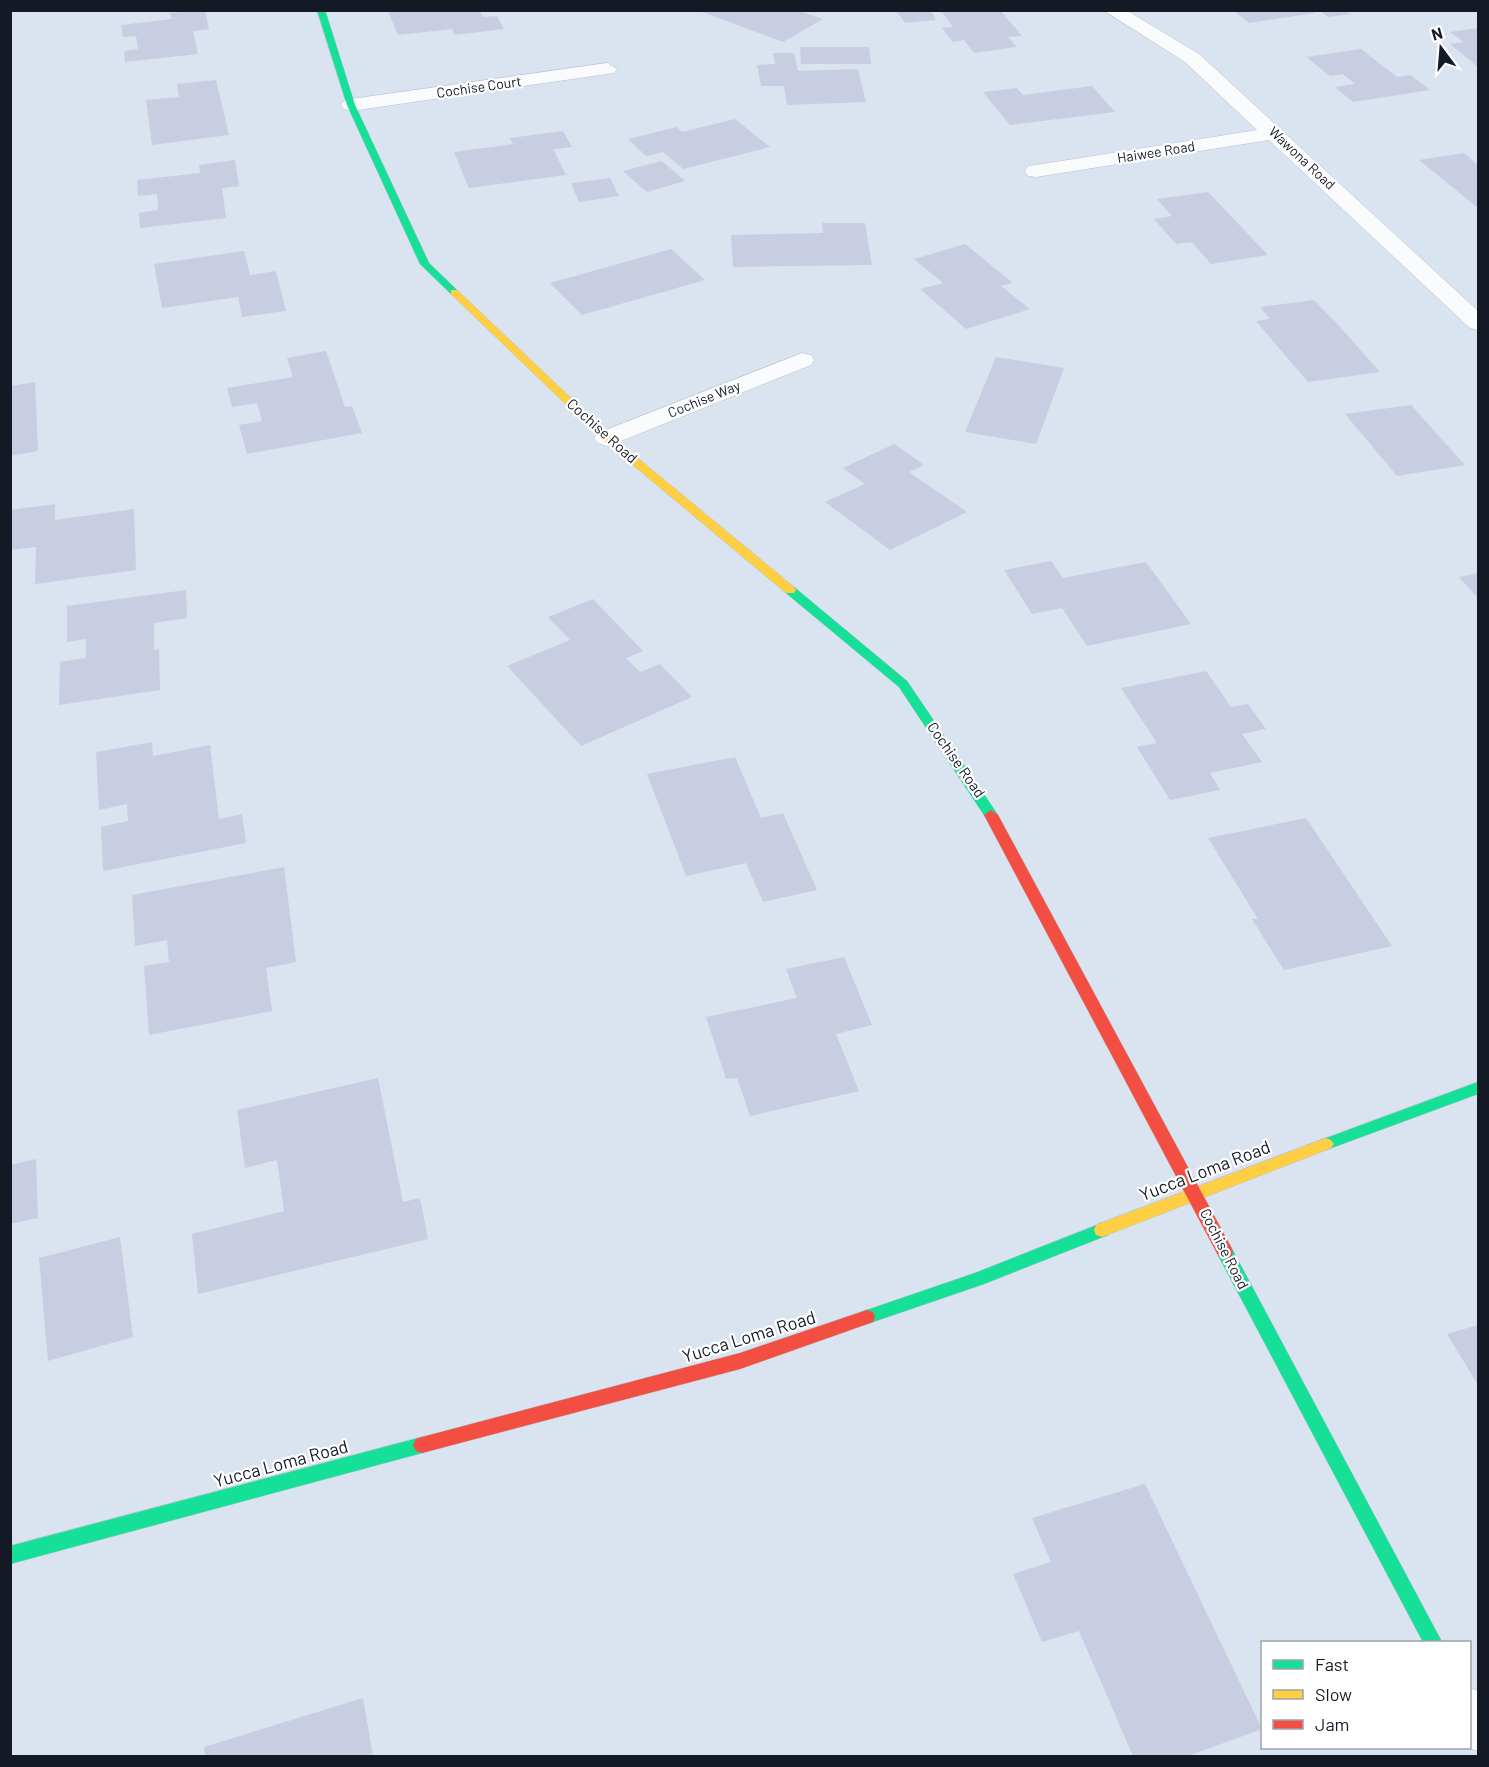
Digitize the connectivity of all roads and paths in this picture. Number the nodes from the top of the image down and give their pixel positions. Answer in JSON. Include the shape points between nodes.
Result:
{"nodes":[{"id":1,"x":321,"y":10,"type":"edge"},
{"id":2,"x":1112,"y":10,"type":"edge"},
{"id":3,"x":607,"y":69,"type":"dead end"},
{"id":4,"x":351,"y":105,"type":"junction"},
{"id":5,"x":1275,"y":133,"type":"junction"},
{"id":6,"x":1036,"y":171,"type":"dead end"},
{"id":7,"x":1479,"y":323,"type":"edge"},
{"id":8,"x":802,"y":360,"type":"dead end"},
{"id":9,"x":607,"y":438,"type":"junction"},
{"id":10,"x":1479,"y":1088,"type":"edge"},
{"id":11,"x":1196,"y":1193,"type":"junction"},
{"id":12,"x":10,"y":1555,"type":"edge"},
{"id":13,"x":1432,"y":1641,"type":"edge"},
{"id":14,"x":1471,"y":1713,"type":"edge"},
{"id":15,"x":1479,"y":1728,"type":"edge"}],
"edges":[{"from":1,"to":4,"type":"street","name":"Cochise Road"},
{"from":2,"to":5,"type":"street","name":"Wawona Road","via":[[1192,58]]},
{"from":3,"to":4,"type":"street","name":"Cochise Court"},
{"from":4,"to":9,"type":"street","name":"Cochise Road","via":[[424,264]]},
{"from":5,"to":6,"type":"street","name":"Haiwee Road"},
{"from":5,"to":7,"type":"street","name":"Wawona Road"},
{"from":8,"to":9,"type":"street","name":"Cochise Way"},
{"from":9,"to":11,"type":"street","name":"Cochise Road","via":[[903,684],[984,801]]},
{"from":10,"to":11,"type":"street","name":"Yucca Loma Road"},
{"from":11,"to":12,"type":"street","name":"Yucca Loma Road","via":[[978,1279],[740,1361]]},
{"from":11,"to":13,"type":"street","name":"Cochise Road"},
{"from":14,"to":15,"type":"street"}]}
